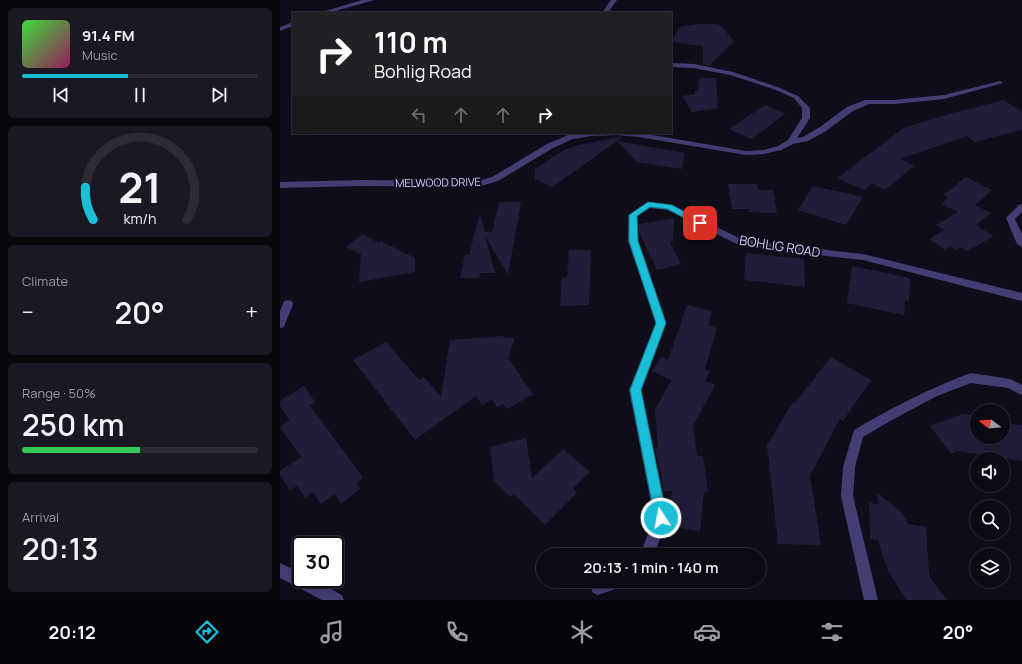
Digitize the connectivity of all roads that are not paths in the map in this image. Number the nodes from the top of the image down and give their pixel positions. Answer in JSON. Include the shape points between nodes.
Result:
{"nodes":[{"id":1,"x":372,"y":0,"type":"edge"},
{"id":2,"x":614,"y":0,"type":"edge"},
{"id":3,"x":326,"y":12,"type":"edge"},
{"id":4,"x":606,"y":12,"type":"edge"},
{"id":5,"x":292,"y":24,"type":"edge"},
{"id":6,"x":280,"y":29,"type":"edge"},
{"id":7,"x":672,"y":65,"type":"edge"},
{"id":8,"x":1000,"y":83,"type":"dead end"},
{"id":9,"x":592,"y":134,"type":"edge"},
{"id":10,"x":628,"y":134,"type":"edge"},
{"id":11,"x":791,"y":142,"type":"junction"},
{"id":12,"x":280,"y":185,"type":"edge"},
{"id":13,"x":1022,"y":207,"type":"edge"},
{"id":14,"x":1022,"y":244,"type":"edge"},
{"id":15,"x":1022,"y":297,"type":"edge"},
{"id":16,"x":288,"y":304,"type":"dead end"},
{"id":17,"x":280,"y":324,"type":"edge"},
{"id":18,"x":1022,"y":390,"type":"edge"},
{"id":19,"x":650,"y":548,"type":"edge"},
{"id":20,"x":280,"y":570,"type":"edge"},
{"id":21,"x":337,"y":600,"type":"edge"},
{"id":22,"x":871,"y":600,"type":"edge"}],
"edges":[{"from":1,"to":3,"type":"street"},
{"from":2,"to":4,"type":"street"},
{"from":5,"to":6,"type":"street"},
{"from":7,"to":11,"type":"street","via":[[731,73],[796,97],[806,108],[806,118]]},
{"from":8,"to":11,"type":"street","name":"MELWOOD DRIVE","via":[[944,97],[868,102],[850,109],[805,139]]},
{"from":9,"to":12,"type":"street","name":"MELWOOD DRIVE","via":[[571,137],[550,146],[496,180],[478,184],[362,182]]},
{"from":10,"to":11,"type":"street","name":"MELWOOD DRIVE","via":[[746,154],[781,148]]},
{"from":13,"to":14,"type":"street","via":[[1010,218]]},
{"from":15,"to":19,"type":"street","name":"BOHLIG ROAD","via":[[863,257],[738,241],[669,207],[648,205],[643,208],[633,215],[634,241],[661,323],[636,390],[661,518]]},
{"from":16,"to":17,"type":"street"},
{"from":18,"to":22,"type":"street","via":[[1010,384],[971,378],[933,393],[858,434],[849,467],[847,496]]},
{"from":20,"to":21,"type":"street"}]}
